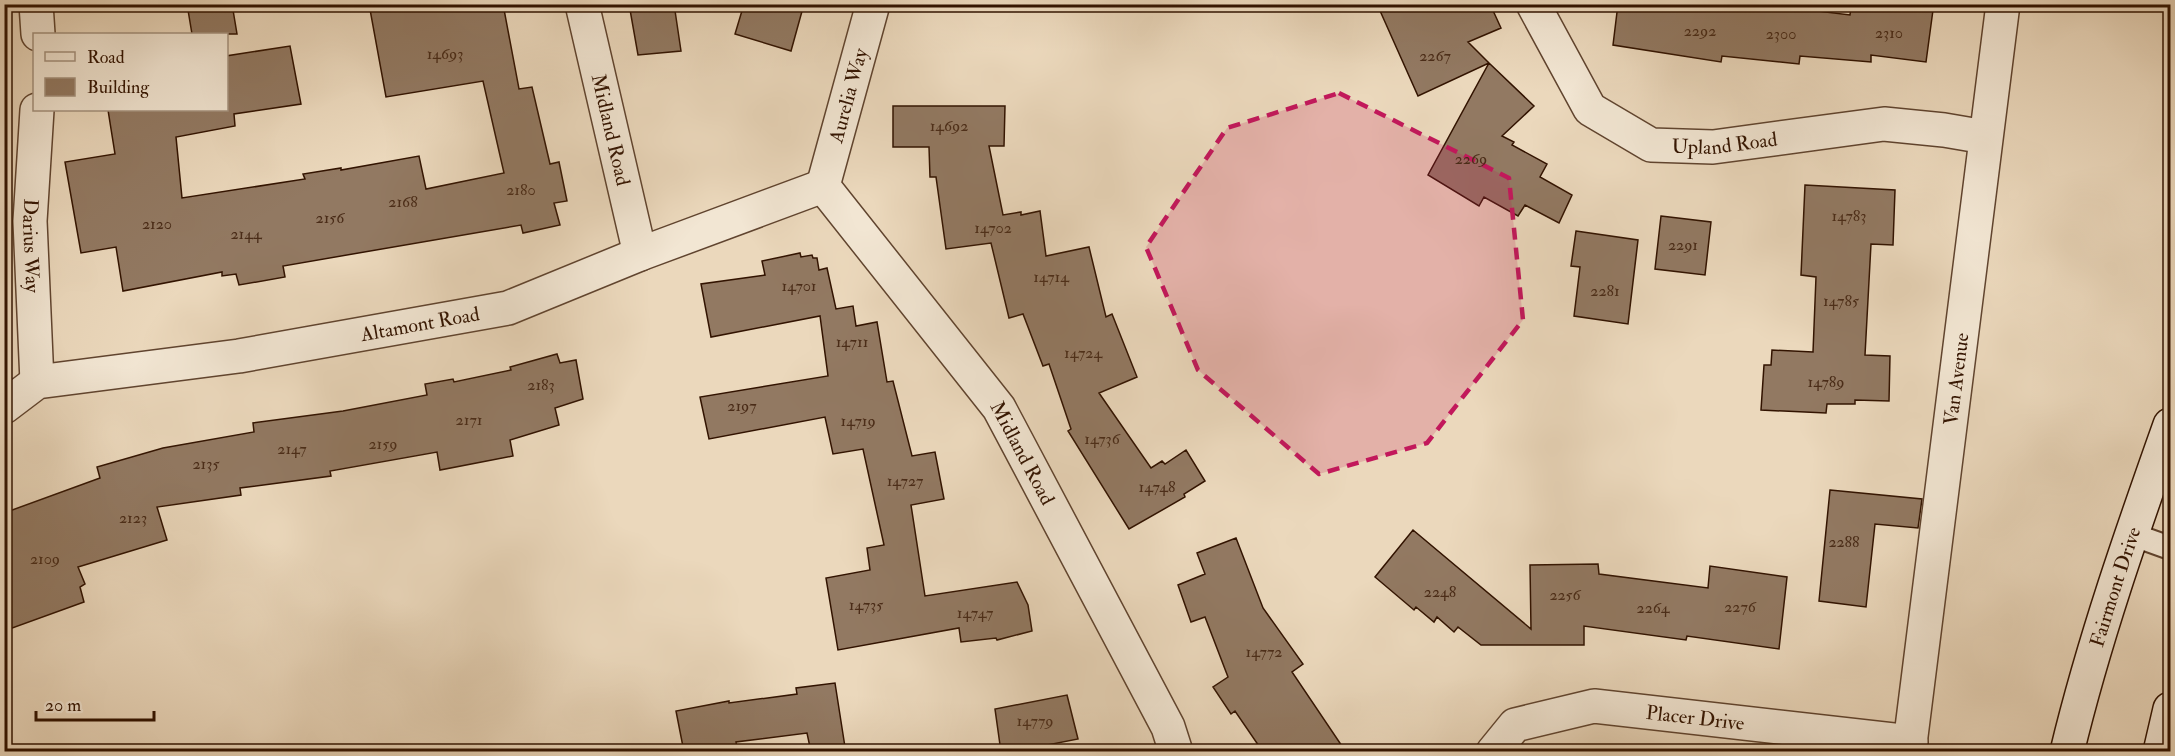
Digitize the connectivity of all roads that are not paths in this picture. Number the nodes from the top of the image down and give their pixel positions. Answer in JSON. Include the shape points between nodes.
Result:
{"nodes":[{"id":1,"x":36,"y":4,"type":"edge"},
{"id":2,"x":582,"y":4,"type":"edge"},
{"id":3,"x":873,"y":4,"type":"edge"},
{"id":4,"x":1533,"y":4,"type":"edge"},
{"id":5,"x":2003,"y":4,"type":"edge"},
{"id":6,"x":38,"y":33,"type":"edge"},
{"id":7,"x":37,"y":111,"type":"edge"},
{"id":8,"x":1985,"y":137,"type":"junction"},
{"id":9,"x":823,"y":186,"type":"junction"},
{"id":10,"x":640,"y":254,"type":"junction"},
{"id":11,"x":37,"y":382,"type":"junction"},
{"id":12,"x":4,"y":407,"type":"edge"},
{"id":13,"x":2170,"y":425,"type":"edge"},
{"id":14,"x":2131,"y":534,"type":"junction"},
{"id":15,"x":2170,"y":548,"type":"edge"},
{"id":16,"x":2170,"y":710,"type":"edge"},
{"id":17,"x":1910,"y":747,"type":"edge"},
{"id":18,"x":1176,"y":752,"type":"edge"},
{"id":19,"x":1493,"y":752,"type":"edge"},
{"id":20,"x":2067,"y":752,"type":"edge"},
{"id":21,"x":2160,"y":752,"type":"edge"}],
"edges":[{"from":1,"to":6,"type":"street"},
{"from":2,"to":10,"type":"street","name":"Midland Road"},
{"from":3,"to":9,"type":"street","name":"Aurelia Way"},
{"from":4,"to":8,"type":"street","name":"Upland Road","via":[[1590,109],[1652,145],[1713,147],[1884,124]]},
{"from":5,"to":8,"type":"street","name":"Van Avenue"},
{"from":7,"to":11,"type":"street","name":"Darius Way","via":[[30,220]]},
{"from":8,"to":17,"type":"street","name":"Van Avenue"},
{"from":9,"to":10,"type":"street","name":"Altamont Road"},
{"from":9,"to":18,"type":"street","name":"Midland Road","via":[[999,408],[1167,727]]},
{"from":10,"to":11,"type":"street","name":"Altamont Road","via":[[508,308],[239,356]]},
{"from":11,"to":12,"type":"street","name":"Altamont Road"},
{"from":13,"to":14,"type":"street","name":"Fairmont Drive"},
{"from":14,"to":15,"type":"lane"},
{"from":14,"to":20,"type":"street","name":"Fairmont Drive"},
{"from":16,"to":21,"type":"street"},
{"from":17,"to":19,"type":"street","name":"Placer Drive","via":[[1594,706],[1515,725]]}]}
